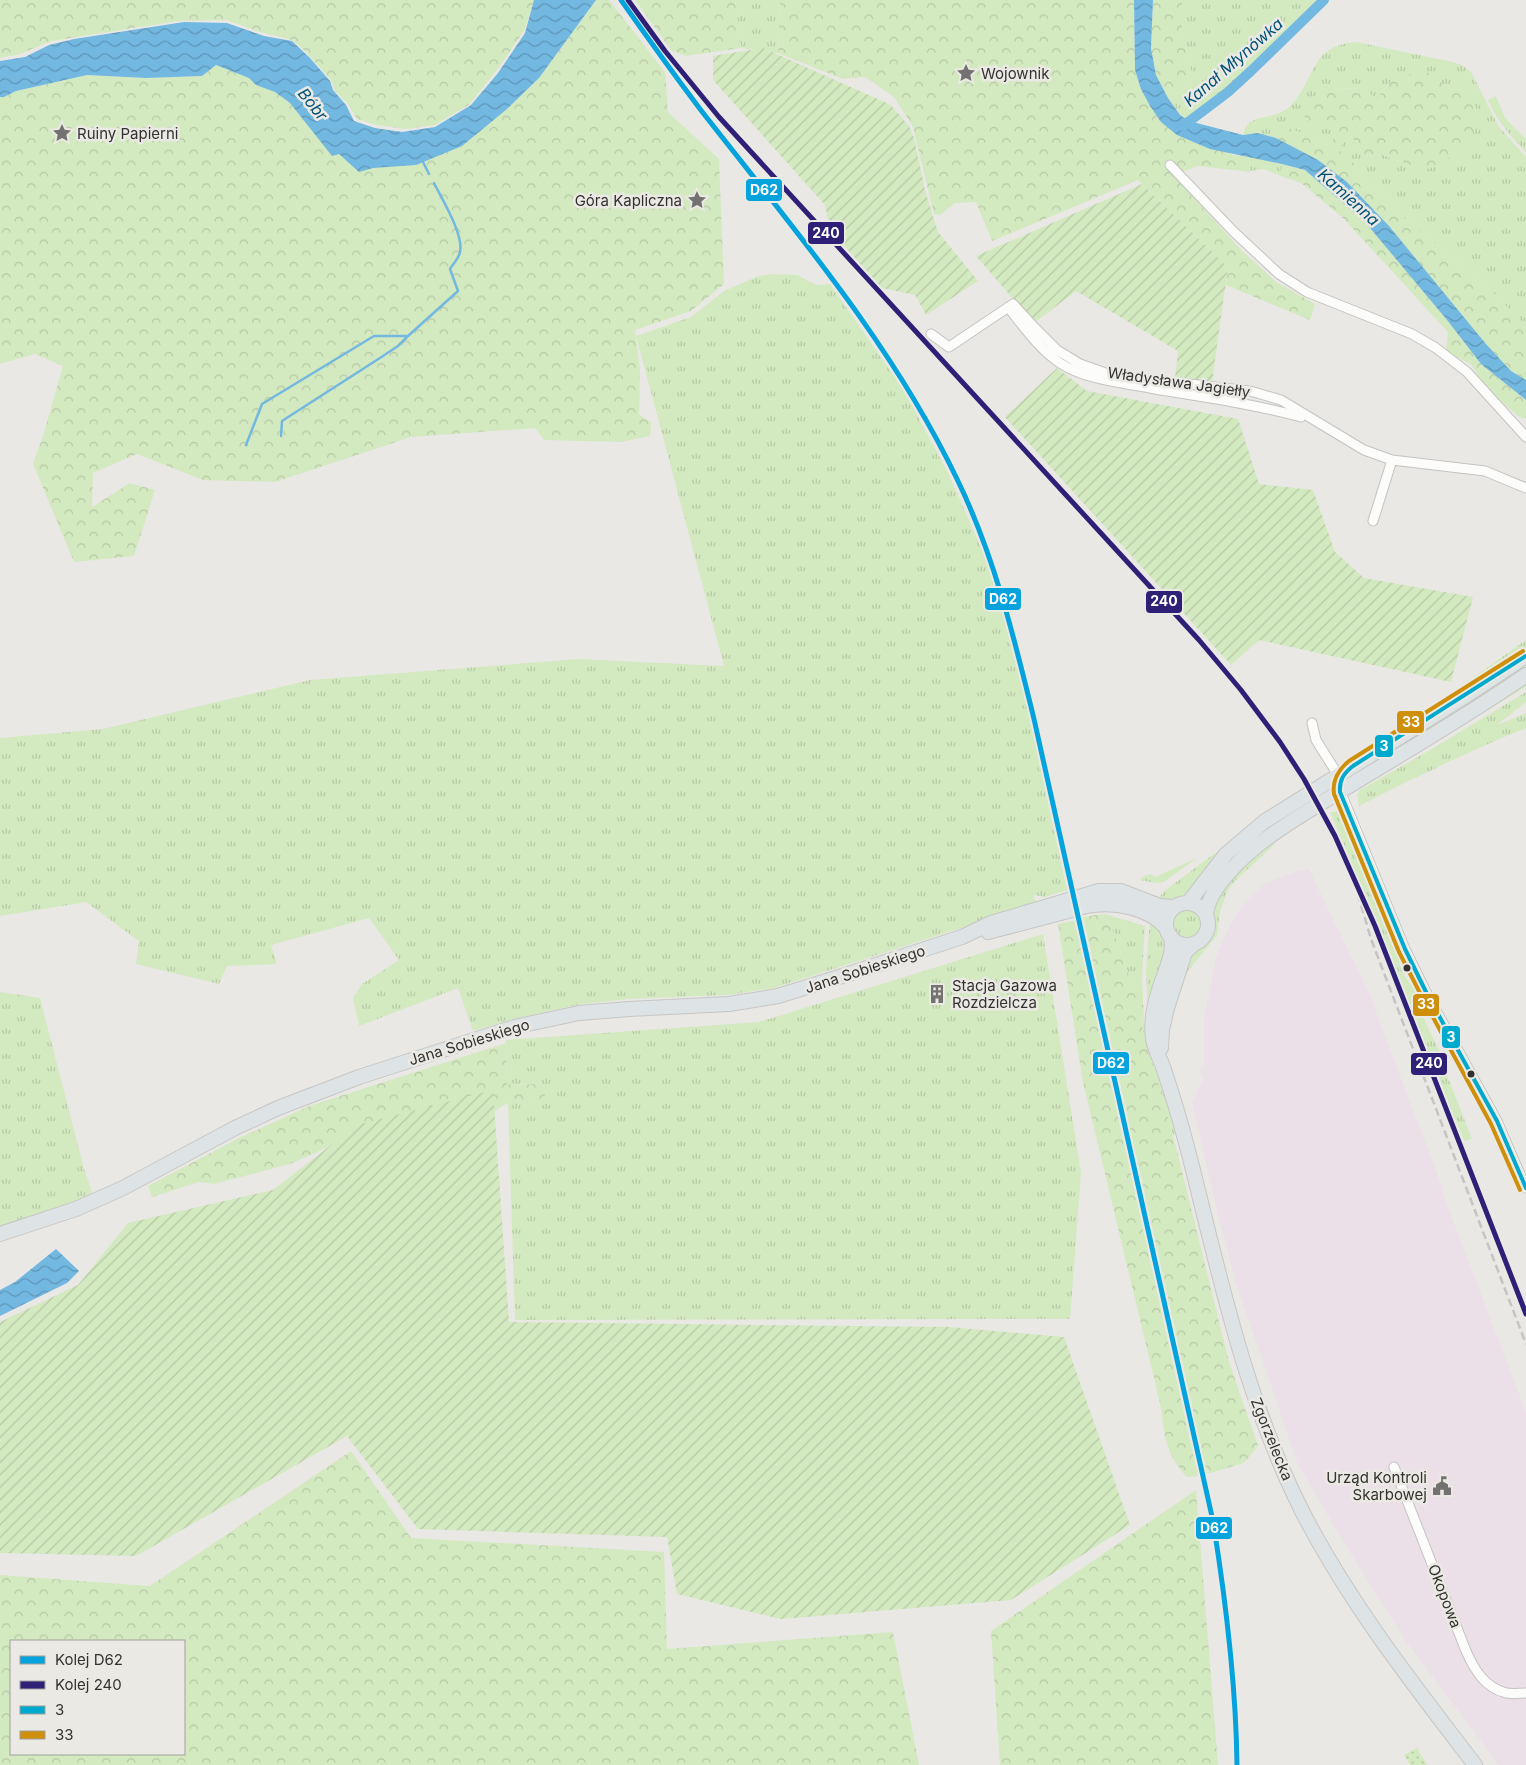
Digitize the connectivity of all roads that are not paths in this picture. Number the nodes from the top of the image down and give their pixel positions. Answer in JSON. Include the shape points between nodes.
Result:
{"nodes":[{"id":1,"x":1170,"y":165,"type":"dead end"},
{"id":2,"x":1008,"y":307,"type":"junction"},
{"id":3,"x":931,"y":334,"type":"dead end"},
{"id":4,"x":1311,"y":419,"type":"junction"},
{"id":5,"x":1526,"y":437,"type":"edge"},
{"id":6,"x":1392,"y":460,"type":"junction"},
{"id":7,"x":1526,"y":488,"type":"edge"},
{"id":8,"x":1373,"y":521,"type":"dead end"},
{"id":9,"x":1526,"y":656,"type":"edge"},
{"id":10,"x":1526,"y":675,"type":"edge"},
{"id":11,"x":1312,"y":723,"type":"dead end"},
{"id":12,"x":1353,"y":766,"type":"junction"},
{"id":13,"x":1338,"y":775,"type":"junction"},
{"id":14,"x":1340,"y":792,"type":"junction"},
{"id":15,"x":1307,"y":794,"type":"junction"},
{"id":16,"x":1188,"y":903,"type":"junction"},
{"id":17,"x":1174,"y":907,"type":"junction"},
{"id":18,"x":1206,"y":915,"type":"junction"},
{"id":19,"x":1169,"y":933,"type":"junction"},
{"id":20,"x":962,"y":936,"type":"junction"},
{"id":21,"x":1195,"y":943,"type":"junction"},
{"id":22,"x":1164,"y":1069,"type":"junction"},
{"id":23,"x":1525,"y":1185,"type":"edge"},
{"id":24,"x":0,"y":1234,"type":"edge"},
{"id":25,"x":1394,"y":1467,"type":"dead end"},
{"id":26,"x":1526,"y":1693,"type":"edge"},
{"id":27,"x":1475,"y":1765,"type":"edge"}],
"edges":[{"from":1,"to":5,"type":"street","via":[[1279,274],[1307,292],[1412,334],[1436,348],[1467,372]]},
{"from":2,"to":3,"type":"street","via":[[949,346]]},
{"from":2,"to":4,"type":"street","via":[[1048,353],[1070,369],[1116,382],[1268,408]]},
{"from":2,"to":4,"type":"street","name":"Władysława Jagiełły","via":[[1013,304],[1057,350],[1095,370],[1112,375],[1250,391],[1282,400]]},
{"from":4,"to":6,"type":"street","name":"Władysława Jagiełły","via":[[1364,450]]},
{"from":6,"to":7,"type":"street","name":"Władysława Jagiełły","via":[[1485,471]]},
{"from":6,"to":8,"type":"street"},
{"from":9,"to":12,"type":"main road"},
{"from":10,"to":14,"type":"main road"},
{"from":11,"to":13,"type":"street","via":[[1316,740]]},
{"from":12,"to":13,"type":"main road"},
{"from":12,"to":14,"type":"street","via":[[1340,779]]},
{"from":13,"to":15,"type":"main road"},
{"from":14,"to":15,"type":"street","via":[[1326,788]]},
{"from":14,"to":18,"type":"main road","via":[[1279,830],[1244,858],[1213,894]]},
{"from":14,"to":23,"type":"street","via":[[1405,949],[1497,1121]]},
{"from":15,"to":16,"type":"main road","via":[[1266,821],[1226,854]]},
{"from":16,"to":17,"type":"main road"},
{"from":16,"to":18,"type":"main road","via":[[1195,904]]},
{"from":17,"to":19,"type":"main road","via":[[1167,917]]},
{"from":17,"to":20,"type":"main road","name":"Jana Sobieskiego","via":[[1160,906],[1121,891],[1098,891],[991,923]]},
{"from":18,"to":21,"type":"main road","via":[[1206,931]]},
{"from":19,"to":20,"type":"main road","name":"Jana Sobieskiego","via":[[1158,920],[1133,908],[1104,903],[1001,930]]},
{"from":19,"to":21,"type":"main road","via":[[1185,944]]},
{"from":19,"to":22,"type":"main road","name":"Zgorzelecka","via":[[1172,948],[1152,1019],[1156,1053]]},
{"from":20,"to":24,"type":"main road","name":"Jana Sobieskiego","via":[[765,998],[729,1004],[579,1013],[474,1039],[278,1108],[124,1188],[76,1209]]},
{"from":21,"to":22,"type":"main road","name":"Zgorzelecka","via":[[1185,952],[1163,1024]]},
{"from":22,"to":27,"type":"main road","name":"Zgorzelecka","via":[[1239,1352],[1289,1484],[1321,1547],[1365,1617]]},
{"from":25,"to":26,"type":"street","name":"Okopowa","via":[[1475,1670],[1486,1683],[1506,1693]]}]}
